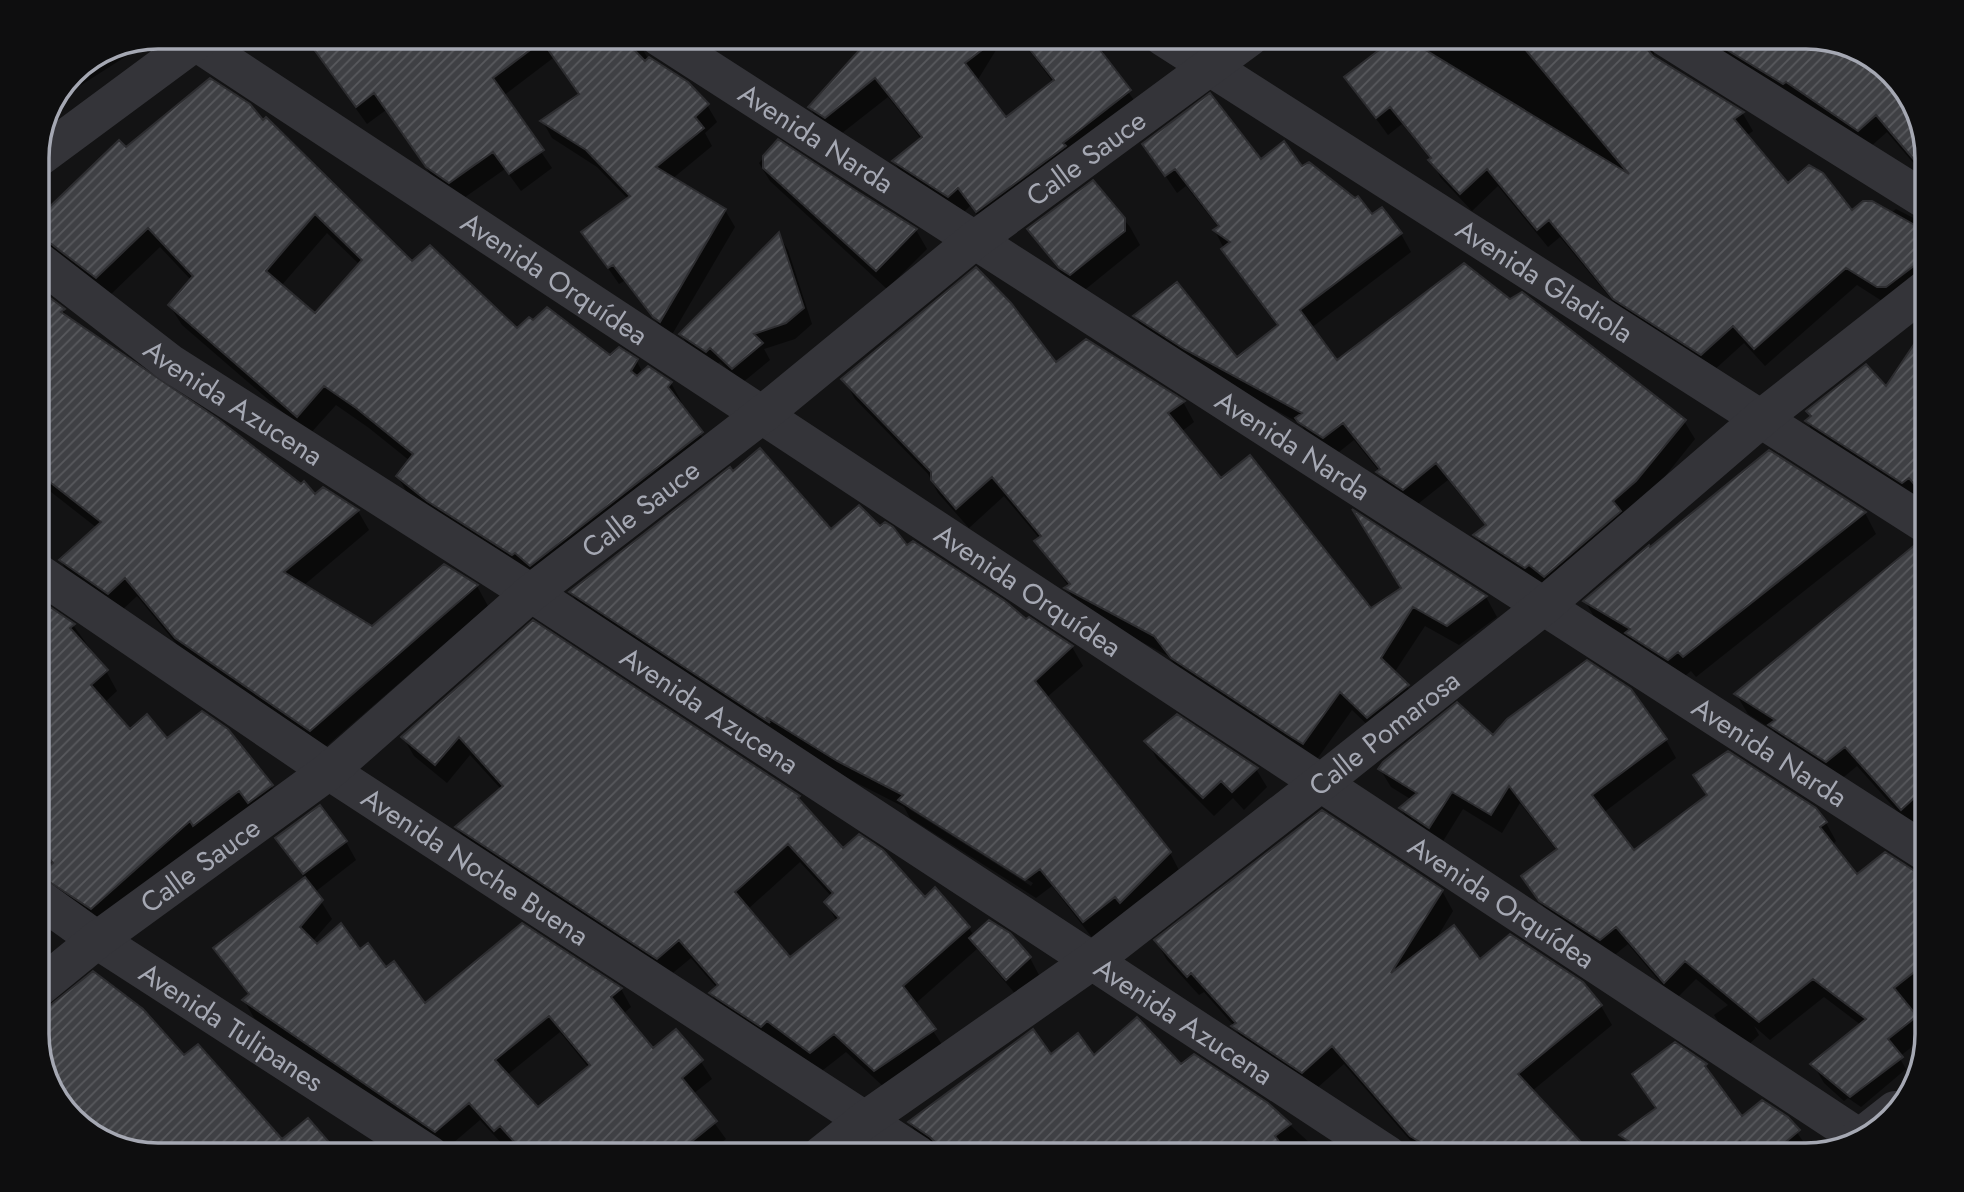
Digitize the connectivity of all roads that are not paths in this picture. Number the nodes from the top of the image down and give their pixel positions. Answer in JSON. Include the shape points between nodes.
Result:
{"nodes":[{"id":1,"x":181,"y":49,"type":"edge"},
{"id":2,"x":212,"y":49,"type":"edge"},
{"id":3,"x":678,"y":49,"type":"edge"},
{"id":4,"x":1181,"y":49,"type":"edge"},
{"id":5,"x":1235,"y":49,"type":"edge"},
{"id":6,"x":1684,"y":49,"type":"edge"},
{"id":7,"x":1210,"y":68,"type":"junction"},
{"id":8,"x":49,"y":150,"type":"edge"},
{"id":9,"x":1915,"y":193,"type":"edge"},
{"id":10,"x":976,"y":239,"type":"junction"},
{"id":11,"x":49,"y":269,"type":"edge"},
{"id":12,"x":1915,"y":297,"type":"edge"},
{"id":13,"x":763,"y":414,"type":"junction"},
{"id":14,"x":1763,"y":417,"type":"junction"},
{"id":15,"x":1915,"y":517,"type":"edge"},
{"id":16,"x":49,"y":580,"type":"edge"},
{"id":17,"x":531,"y":593,"type":"junction"},
{"id":18,"x":1545,"y":605,"type":"junction"},
{"id":19,"x":329,"y":771,"type":"junction"},
{"id":20,"x":1322,"y":782,"type":"junction"},
{"id":21,"x":1915,"y":845,"type":"edge"},
{"id":22,"x":49,"y":906,"type":"edge"},
{"id":23,"x":97,"y":940,"type":"junction"},
{"id":24,"x":1092,"y":961,"type":"junction"},
{"id":25,"x":49,"y":979,"type":"edge"},
{"id":26,"x":865,"y":1120,"type":"junction"},
{"id":27,"x":1849,"y":1134,"type":"edge"},
{"id":28,"x":411,"y":1143,"type":"edge"},
{"id":29,"x":836,"y":1143,"type":"edge"},
{"id":30,"x":900,"y":1143,"type":"edge"},
{"id":31,"x":1370,"y":1143,"type":"edge"}],
"edges":[{"from":1,"to":8,"type":"street"},
{"from":2,"to":13,"type":"street","name":"Avenida Orquídea"},
{"from":3,"to":10,"type":"street","name":"Avenida Narda"},
{"from":4,"to":7,"type":"street","name":"Avenida Gladiola"},
{"from":5,"to":7,"type":"street","name":"Calle Sauce"},
{"from":6,"to":9,"type":"street"},
{"from":7,"to":10,"type":"street","name":"Calle Sauce"},
{"from":7,"to":14,"type":"street","name":"Avenida Gladiola"},
{"from":10,"to":13,"type":"street","name":"Calle Sauce"},
{"from":10,"to":18,"type":"street","name":"Avenida Narda"},
{"from":11,"to":17,"type":"street","name":"Avenida Azucena","via":[[170,363]]},
{"from":12,"to":14,"type":"street","name":"Calle Pomarosa"},
{"from":13,"to":17,"type":"street","name":"Calle Sauce"},
{"from":13,"to":20,"type":"street","name":"Avenida Orquídea"},
{"from":14,"to":15,"type":"street","name":"Avenida Gladiola"},
{"from":14,"to":18,"type":"street","name":"Calle Pomarosa"},
{"from":16,"to":19,"type":"street","name":"Avenida Noche Buena"},
{"from":17,"to":19,"type":"street","name":"Calle Sauce"},
{"from":17,"to":24,"type":"street","name":"Avenida Azucena"},
{"from":18,"to":20,"type":"street","name":"Calle Pomarosa"},
{"from":18,"to":21,"type":"street","name":"Avenida Narda"},
{"from":19,"to":23,"type":"street","name":"Calle Sauce"},
{"from":19,"to":26,"type":"street","name":"Avenida Noche Buena"},
{"from":20,"to":24,"type":"street","name":"Calle Pomarosa"},
{"from":20,"to":27,"type":"street","name":"Avenida Orquídea"},
{"from":22,"to":23,"type":"street","name":"Avenida Tulipanes"},
{"from":23,"to":25,"type":"street","name":"Calle Sauce"},
{"from":23,"to":28,"type":"street","name":"Avenida Tulipanes"},
{"from":24,"to":26,"type":"street","name":"Calle Pomarosa"},
{"from":24,"to":31,"type":"street","name":"Avenida Azucena"},
{"from":26,"to":29,"type":"street","name":"Calle Pomarosa"},
{"from":26,"to":30,"type":"street","name":"Avenida Noche Buena"}]}
